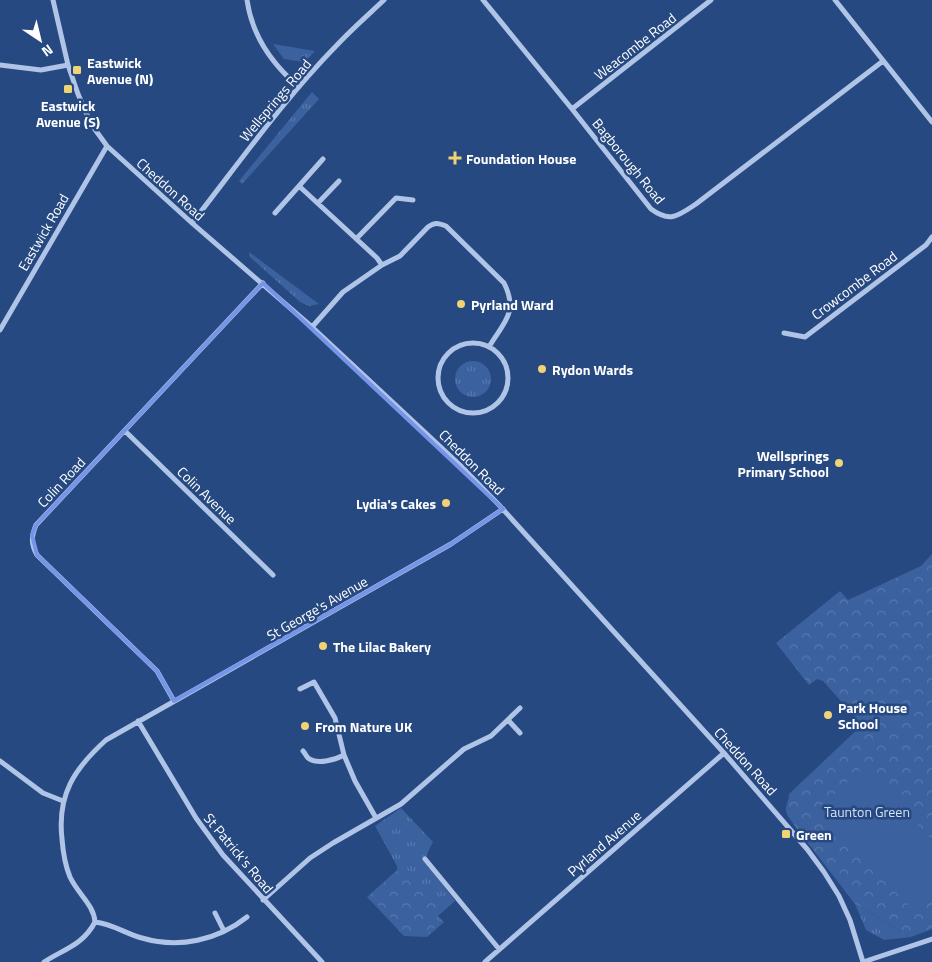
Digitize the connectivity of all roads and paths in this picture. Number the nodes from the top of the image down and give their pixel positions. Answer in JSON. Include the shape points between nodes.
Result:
{"nodes":[{"id":1,"x":53,"y":0,"type":"edge"},
{"id":2,"x":247,"y":0,"type":"edge"},
{"id":3,"x":384,"y":0,"type":"edge"},
{"id":4,"x":483,"y":0,"type":"edge"},
{"id":5,"x":711,"y":0,"type":"edge"},
{"id":6,"x":835,"y":0,"type":"edge"},
{"id":7,"x":883,"y":61,"type":"junction"},
{"id":8,"x":68,"y":64,"type":"junction"},
{"id":9,"x":0,"y":65,"type":"edge"},
{"id":10,"x":299,"y":87,"type":"junction"},
{"id":11,"x":572,"y":109,"type":"junction"},
{"id":12,"x":932,"y":122,"type":"edge"},
{"id":13,"x":107,"y":146,"type":"junction"},
{"id":14,"x":323,"y":159,"type":"dead end"},
{"id":15,"x":339,"y":181,"type":"dead end"},
{"id":16,"x":299,"y":186,"type":"junction"},
{"id":17,"x":413,"y":200,"type":"dead end"},
{"id":18,"x":318,"y":203,"type":"junction"},
{"id":19,"x":275,"y":213,"type":"dead end"},
{"id":20,"x":192,"y":224,"type":"junction"},
{"id":21,"x":932,"y":237,"type":"edge"},
{"id":22,"x":357,"y":238,"type":"junction"},
{"id":23,"x":382,"y":265,"type":"junction"},
{"id":24,"x":262,"y":283,"type":"junction"},
{"id":25,"x":312,"y":327,"type":"junction"},
{"id":26,"x":0,"y":330,"type":"edge"},
{"id":27,"x":784,"y":333,"type":"dead end"},
{"id":28,"x":489,"y":347,"type":"junction"},
{"id":29,"x":124,"y":431,"type":"junction"},
{"id":30,"x":503,"y":509,"type":"junction"},
{"id":31,"x":274,"y":575,"type":"dead end"},
{"id":32,"x":300,"y":689,"type":"dead end"},
{"id":33,"x":174,"y":701,"type":"junction"},
{"id":34,"x":520,"y":708,"type":"dead end"},
{"id":35,"x":508,"y":720,"type":"junction"},
{"id":36,"x":138,"y":721,"type":"junction"},
{"id":37,"x":520,"y":733,"type":"dead end"},
{"id":38,"x":303,"y":751,"type":"dead end"},
{"id":39,"x":724,"y":753,"type":"junction"},
{"id":40,"x":344,"y":755,"type":"junction"},
{"id":41,"x":0,"y":760,"type":"edge"},
{"id":42,"x":63,"y":801,"type":"junction"},
{"id":43,"x":376,"y":818,"type":"junction"},
{"id":44,"x":425,"y":859,"type":"dead end"},
{"id":45,"x":263,"y":900,"type":"junction"},
{"id":46,"x":215,"y":913,"type":"dead end"},
{"id":47,"x":247,"y":917,"type":"dead end"},
{"id":48,"x":95,"y":922,"type":"junction"},
{"id":49,"x":224,"y":931,"type":"junction"},
{"id":50,"x":932,"y":939,"type":"edge"},
{"id":51,"x":499,"y":949,"type":"junction"},
{"id":52,"x":44,"y":962,"type":"edge"},
{"id":53,"x":322,"y":962,"type":"edge"},
{"id":54,"x":485,"y":962,"type":"edge"},
{"id":55,"x":863,"y":962,"type":"edge"}],
"edges":[{"from":1,"to":8,"type":"street","name":"Cheddon Road"},
{"from":2,"to":10,"type":"street","via":[[255,31],[264,48]]},
{"from":3,"to":10,"type":"street","name":"Wellsprings Road"},
{"from":4,"to":11,"type":"street","name":"Bagborough Road"},
{"from":5,"to":11,"type":"street","name":"Weacombe Road"},
{"from":6,"to":7,"type":"street"},
{"from":7,"to":11,"type":"street","name":"Bagborough Road","via":[[677,217],[659,215],[651,209]]},
{"from":7,"to":12,"type":"street"},
{"from":8,"to":9,"type":"street","via":[[41,70]]},
{"from":8,"to":13,"type":"street","name":"Cheddon Road","via":[[84,110]]},
{"from":10,"to":20,"type":"street","name":"Wellsprings Road"},
{"from":13,"to":20,"type":"street","name":"Cheddon Road"},
{"from":13,"to":26,"type":"street","name":"Eastwick Road"},
{"from":14,"to":16,"type":"street"},
{"from":15,"to":18,"type":"street"},
{"from":16,"to":18,"type":"street"},
{"from":16,"to":19,"type":"street"},
{"from":17,"to":22,"type":"street","via":[[396,198]]},
{"from":18,"to":22,"type":"street"},
{"from":20,"to":24,"type":"street","name":"Cheddon Road"},
{"from":21,"to":27,"type":"street","name":"Crowcombe Road","via":[[926,245],[804,337]]},
{"from":22,"to":23,"type":"street"},
{"from":23,"to":25,"type":"street","via":[[343,292]]},
{"from":23,"to":28,"type":"street","via":[[400,256],[433,223],[446,226],[504,283],[509,294],[509,316]]},
{"from":24,"to":25,"type":"street","name":"Cheddon Road"},
{"from":24,"to":29,"type":"street","name":"Colin Road"},
{"from":25,"to":30,"type":"street","name":"Cheddon Road"},
{"from":28,"to":28,"type":"street","via":[[505,364],[508,376],[501,399],[482,412],[458,410],[438,385],[442,363],[457,347],[467,344]]},
{"from":29,"to":31,"type":"street","name":"Colin Avenue"},
{"from":29,"to":33,"type":"street","name":"Colin Road","via":[[36,525],[32,545],[37,555],[156,671]]},
{"from":30,"to":33,"type":"street","name":"St George's Avenue","via":[[451,544]]},
{"from":30,"to":39,"type":"street","name":"Cheddon Road"},
{"from":32,"to":40,"type":"street","via":[[314,682],[334,718]]},
{"from":33,"to":36,"type":"street","name":"St George's Avenue"},
{"from":34,"to":35,"type":"street"},
{"from":35,"to":37,"type":"street"},
{"from":35,"to":43,"type":"street","via":[[492,736],[464,749],[401,804]]},
{"from":36,"to":42,"type":"street","name":"St George's Avenue","via":[[106,740],[91,754],[72,780]]},
{"from":36,"to":45,"type":"street","name":"St Patrick's Road","via":[[196,818],[223,855]]},
{"from":38,"to":40,"type":"street","via":[[308,758],[318,761]]},
{"from":39,"to":51,"type":"street","name":"Pyrland Avenue"},
{"from":39,"to":55,"type":"street","name":"Cheddon Road","via":[[824,872],[850,920]]},
{"from":40,"to":43,"type":"street"},
{"from":41,"to":42,"type":"street","via":[[44,793]]},
{"from":42,"to":48,"type":"street","name":"St George's Avenue","via":[[60,816],[64,856],[70,876],[95,914]]},
{"from":43,"to":45,"type":"street","via":[[310,858]]},
{"from":44,"to":51,"type":"street"},
{"from":45,"to":53,"type":"street","name":"St Patrick's Road"},
{"from":46,"to":49,"type":"street"},
{"from":47,"to":49,"type":"street"},
{"from":48,"to":49,"type":"street","via":[[141,938],[176,943],[205,939]]},
{"from":48,"to":52,"type":"street","via":[[80,942]]},
{"from":50,"to":55,"type":"street"},
{"from":51,"to":54,"type":"street","name":"Pyrland Avenue"}]}
